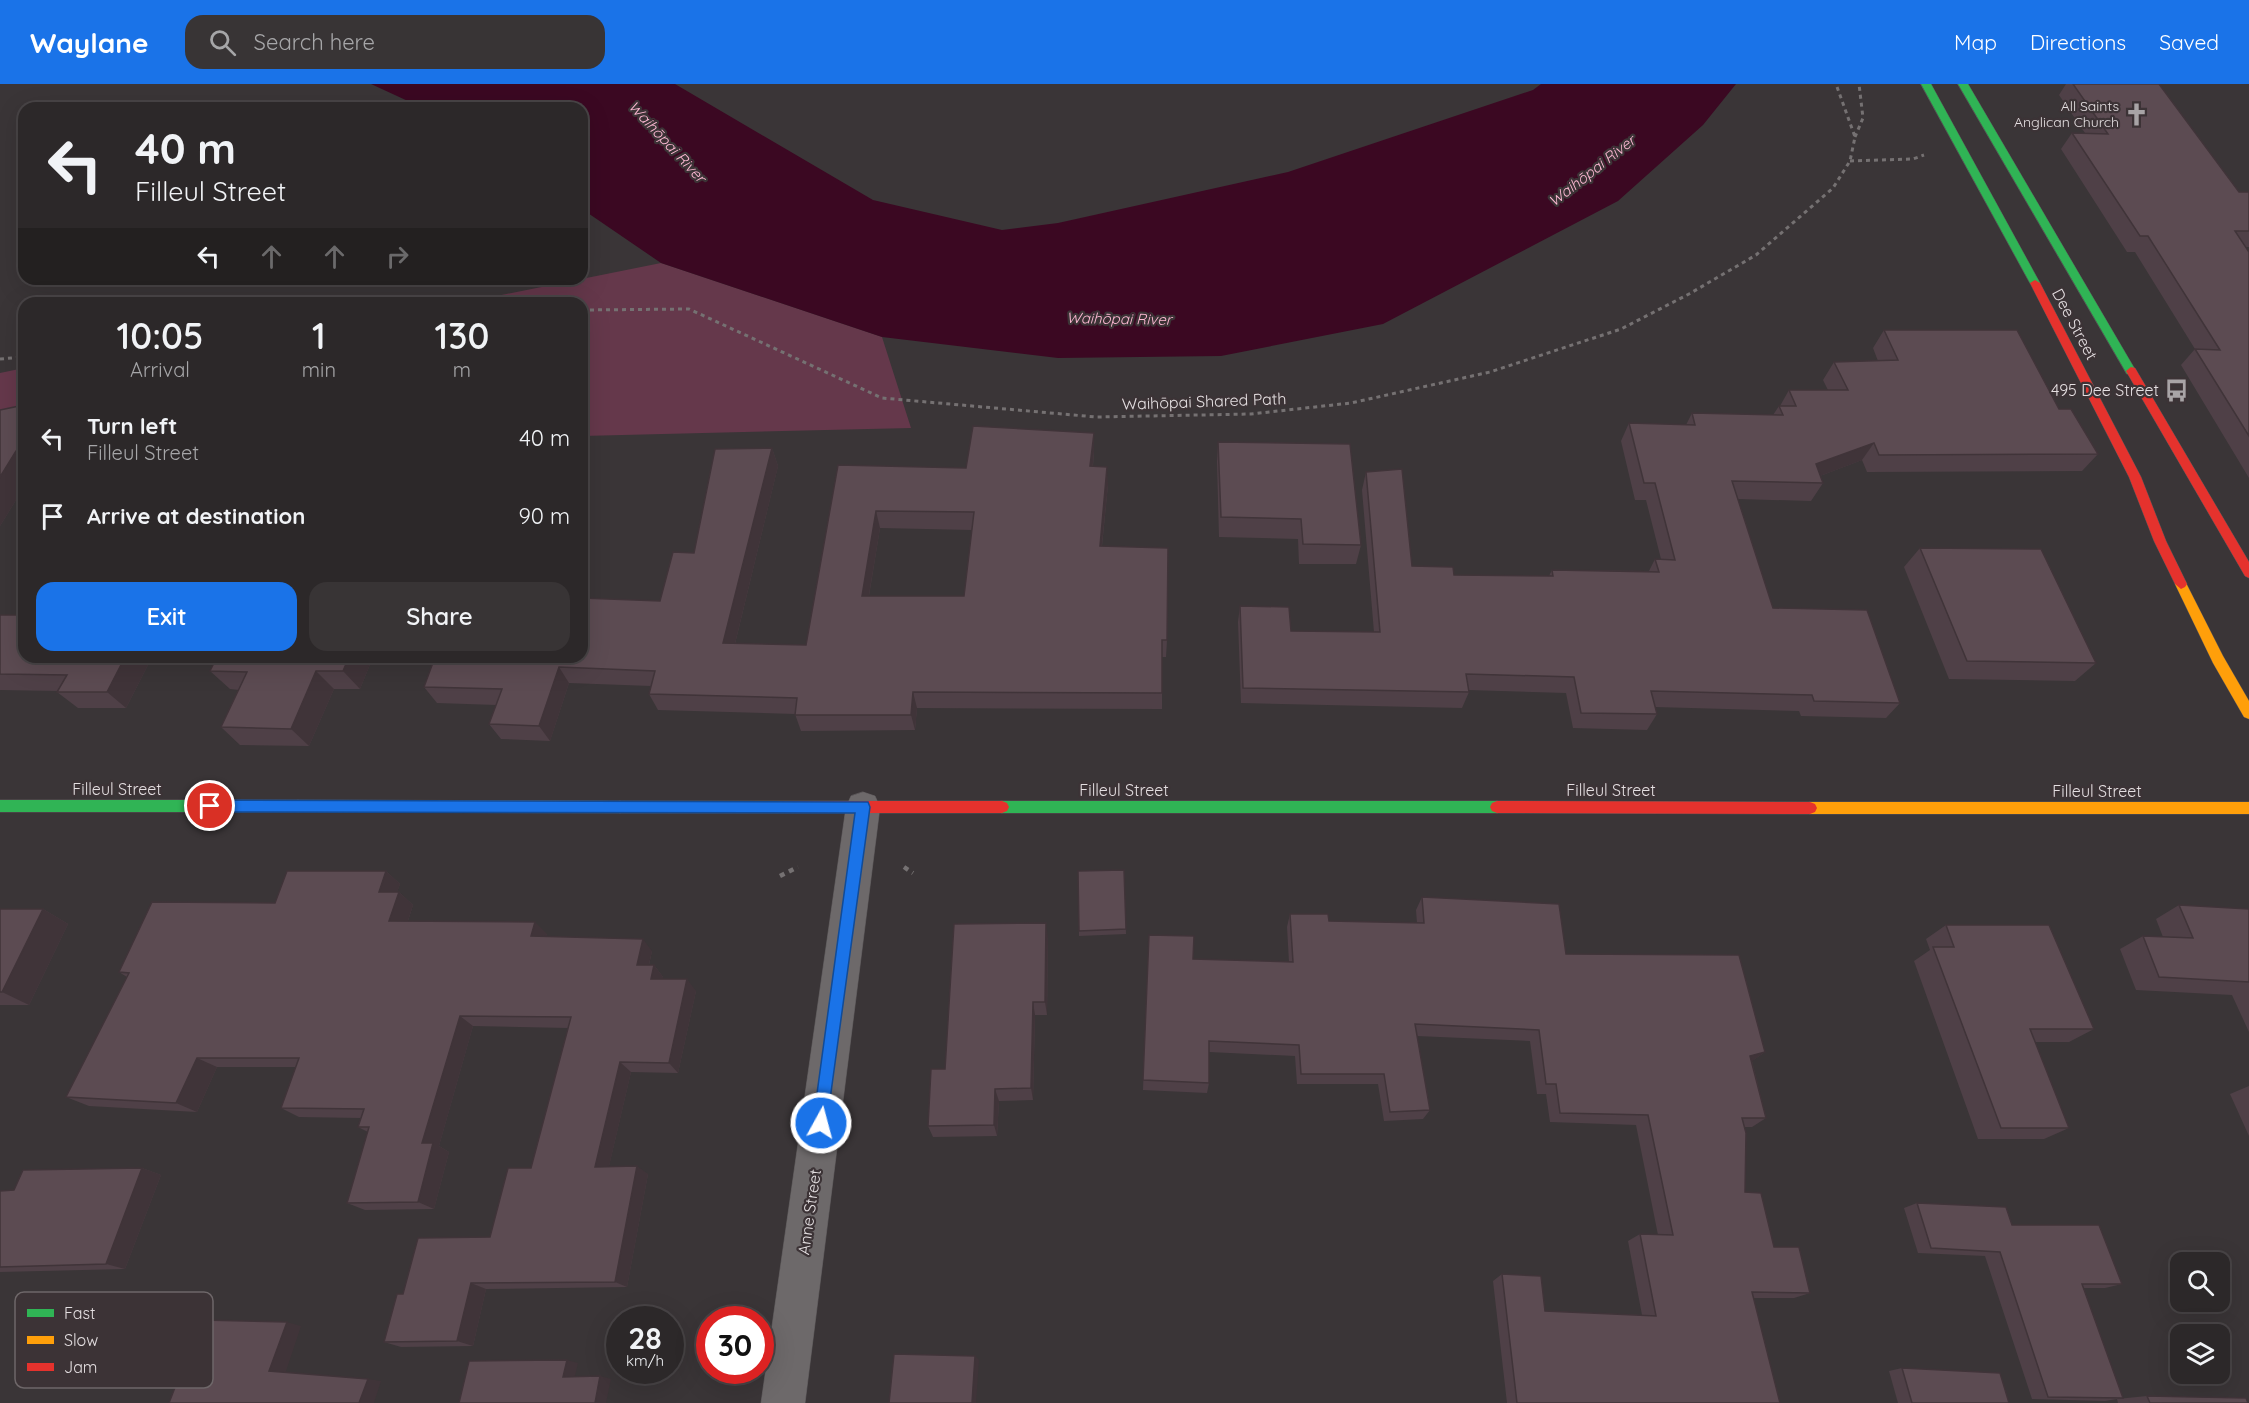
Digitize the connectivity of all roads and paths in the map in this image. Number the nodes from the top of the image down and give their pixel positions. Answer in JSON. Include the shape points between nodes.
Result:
{"nodes":[{"id":1,"x":1836,"y":84,"type":"edge"},
{"id":2,"x":1859,"y":84,"type":"edge"},
{"id":3,"x":1926,"y":84,"type":"edge"},
{"id":4,"x":1963,"y":84,"type":"edge"},
{"id":5,"x":1855,"y":137,"type":"junction"},
{"id":6,"x":1959,"y":142,"type":"junction"},
{"id":7,"x":1850,"y":161,"type":"junction"},
{"id":8,"x":588,"y":310,"type":"edge"},
{"id":9,"x":18,"y":358,"type":"edge"},
{"id":10,"x":0,"y":359,"type":"edge"},
{"id":11,"x":2249,"y":573,"type":"edge"},
{"id":12,"x":2244,"y":696,"type":"edge"},
{"id":13,"x":0,"y":806,"type":"edge"},
{"id":14,"x":863,"y":807,"type":"junction"},
{"id":15,"x":2249,"y":808,"type":"edge"},
{"id":16,"x":798,"y":867,"type":"dead end"},
{"id":17,"x":904,"y":867,"type":"dead end"},
{"id":18,"x":913,"y":873,"type":"dead end"},
{"id":19,"x":780,"y":876,"type":"dead end"},
{"id":20,"x":783,"y":1403,"type":"edge"}],
"edges":[{"from":1,"to":5,"type":"path"},
{"from":2,"to":5,"type":"path","name":"Waihōpai Shared Path","via":[[1864,116]]},
{"from":3,"to":6,"type":"street","name":"Dee Street"},
{"from":4,"to":11,"type":"street","name":"Dee Street"},
{"from":5,"to":7,"type":"path","name":"Waihōpai Shared Path"},
{"from":6,"to":7,"type":"path","via":[[1913,159]]},
{"from":6,"to":12,"type":"street","name":"Dee Street","via":[[2136,477],[2160,541]]},
{"from":7,"to":8,"type":"path","name":"Waihōpai Shared Path","via":[[1833,188],[1756,255],[1621,329],[1490,372],[1351,403],[1251,414],[1096,417],[882,398],[688,309]]},
{"from":9,"to":10,"type":"path"},
{"from":13,"to":14,"type":"street","name":"Filleul Street"},
{"from":14,"to":15,"type":"street","name":"Filleul Street"},
{"from":14,"to":20,"type":"street","name":"Anne Street"},
{"from":16,"to":19,"type":"path"},
{"from":17,"to":18,"type":"path"}]}
